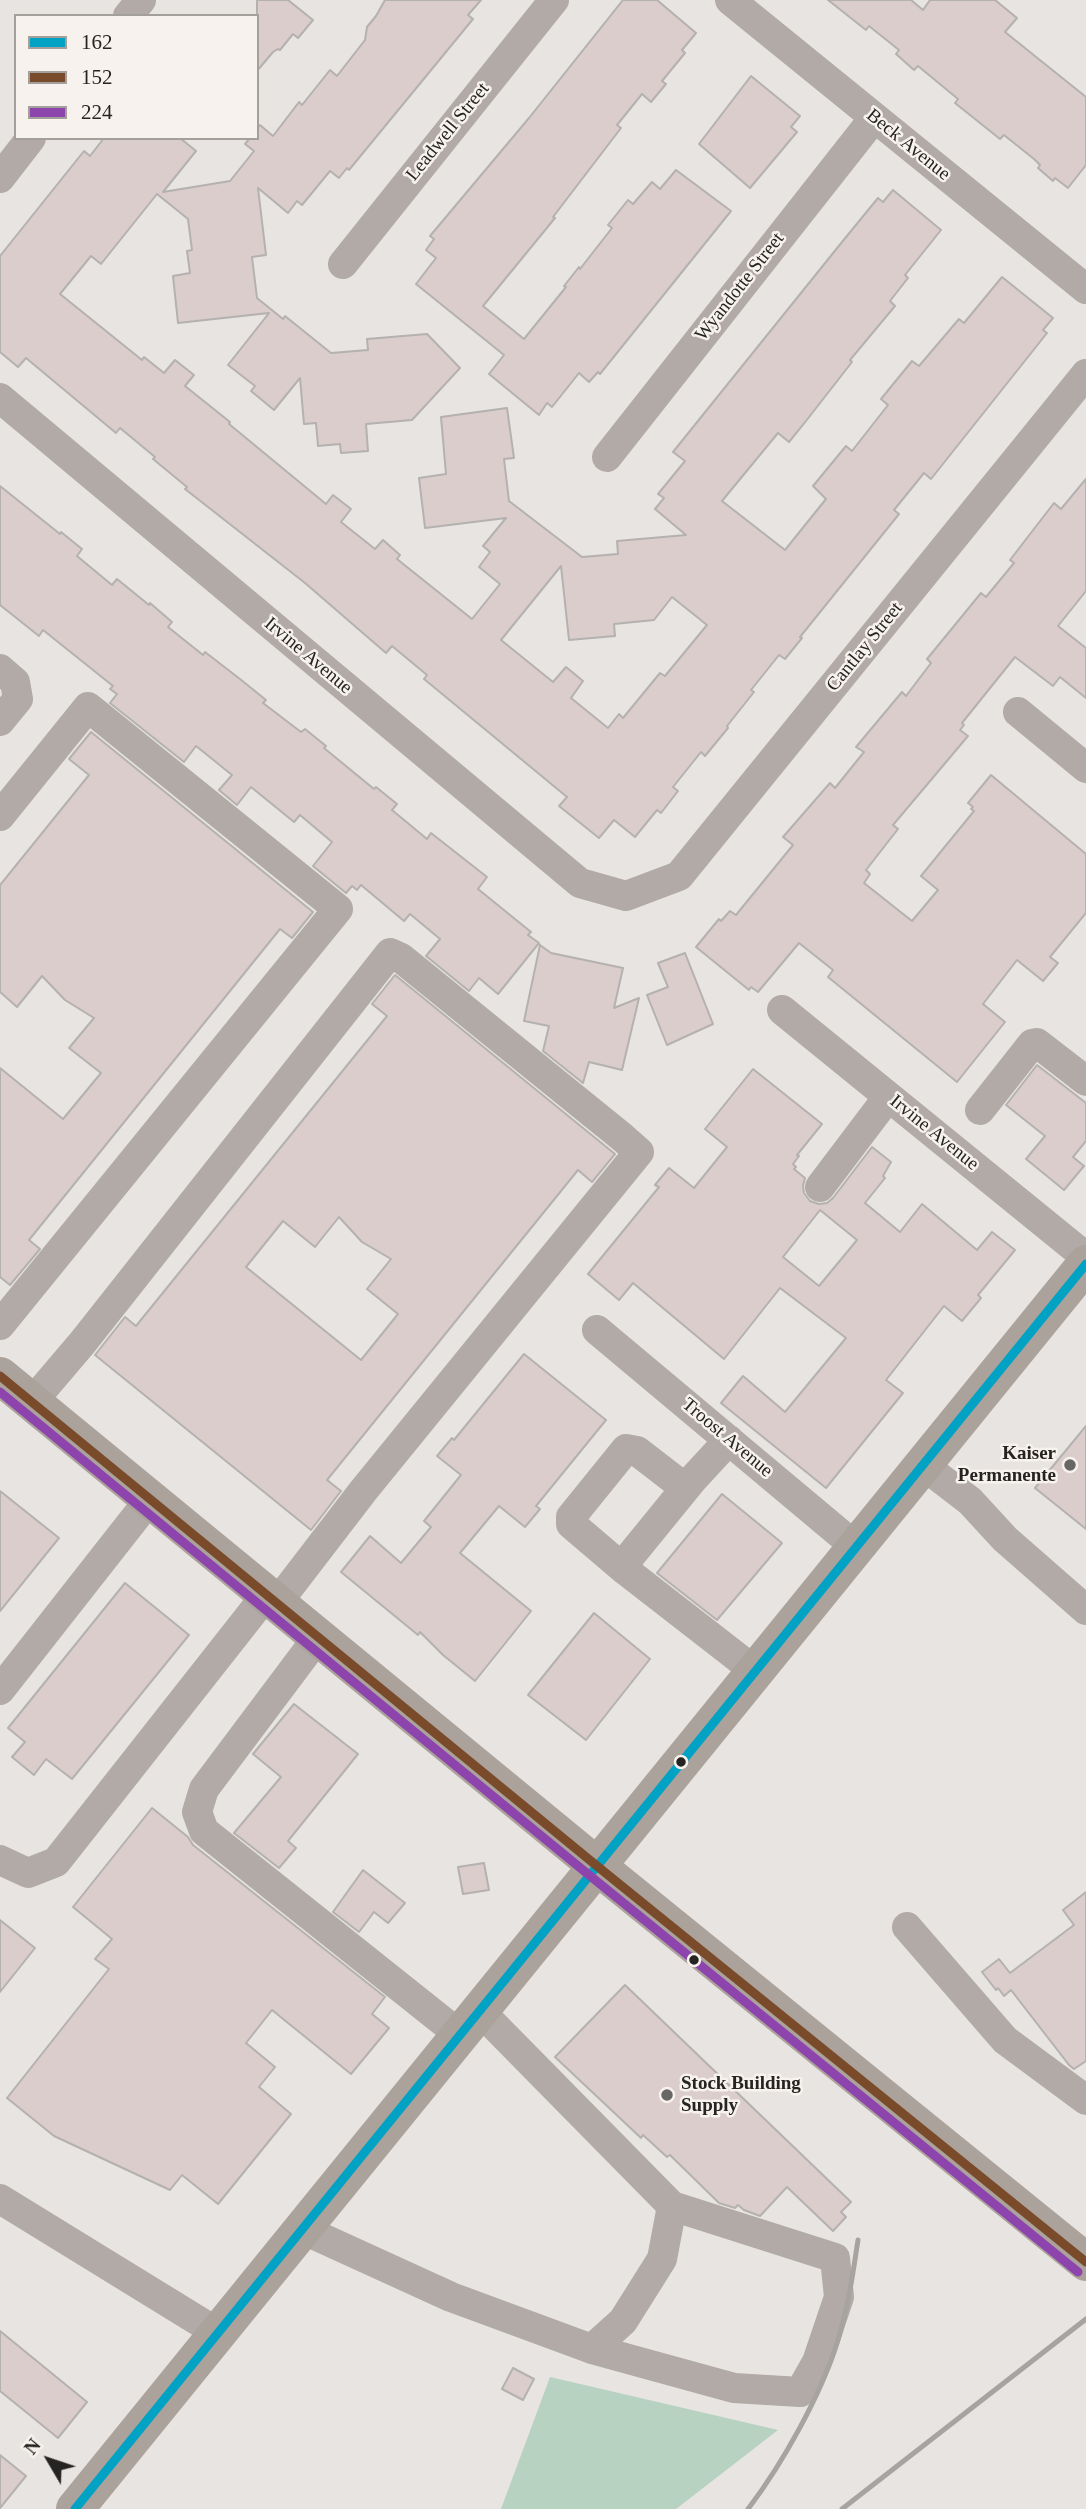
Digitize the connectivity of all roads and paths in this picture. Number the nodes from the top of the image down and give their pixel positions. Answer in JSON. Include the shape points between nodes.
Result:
{"nodes":[{"id":1,"x":554,"y":0,"type":"edge"},
{"id":2,"x":730,"y":0,"type":"edge"},
{"id":3,"x":874,"y":118,"type":"junction"},
{"id":4,"x":29,"y":140,"type":"edge"},
{"id":5,"x":0,"y":178,"type":"edge"},
{"id":6,"x":343,"y":264,"type":"dead end"},
{"id":7,"x":1086,"y":289,"type":"edge"},
{"id":8,"x":1086,"y":374,"type":"edge"},
{"id":9,"x":0,"y":398,"type":"edge"},
{"id":10,"x":607,"y":457,"type":"dead end"},
{"id":11,"x":0,"y":669,"type":"edge"},
{"id":12,"x":1018,"y":712,"type":"dead end"},
{"id":13,"x":0,"y":721,"type":"edge"},
{"id":14,"x":1084,"y":762,"type":"edge"},
{"id":15,"x":0,"y":817,"type":"edge"},
{"id":16,"x":626,"y":896,"type":"joint"},
{"id":17,"x":782,"y":1010,"type":"dead end"},
{"id":18,"x":1086,"y":1081,"type":"edge"},
{"id":19,"x":888,"y":1097,"type":"junction"},
{"id":20,"x":980,"y":1110,"type":"dead end"},
{"id":21,"x":820,"y":1187,"type":"dead end"},
{"id":22,"x":1086,"y":1257,"type":"edge"},
{"id":23,"x":1086,"y":1264,"type":"edge"},
{"id":24,"x":0,"y":1325,"type":"edge"},
{"id":25,"x":597,"y":1330,"type":"dead end"},
{"id":26,"x":0,"y":1376,"type":"edge"},
{"id":27,"x":32,"y":1402,"type":"junction"},
{"id":28,"x":729,"y":1440,"type":"junction"},
{"id":29,"x":923,"y":1465,"type":"junction"},
{"id":30,"x":685,"y":1488,"type":"junction"},
{"id":31,"x":150,"y":1499,"type":"junction"},
{"id":32,"x":856,"y":1547,"type":"junction"},
{"id":33,"x":625,"y":1570,"type":"junction"},
{"id":34,"x":272,"y":1599,"type":"junction"},
{"id":35,"x":1086,"y":1610,"type":"edge"},
{"id":36,"x":318,"y":1636,"type":"junction"},
{"id":37,"x":755,"y":1671,"type":"junction"},
{"id":38,"x":0,"y":1690,"type":"edge"},
{"id":39,"x":0,"y":1860,"type":"edge"},
{"id":40,"x":597,"y":1866,"type":"junction"},
{"id":41,"x":907,"y":1927,"type":"dead end"},
{"id":42,"x":470,"y":2023,"type":"junction"},
{"id":43,"x":1086,"y":2100,"type":"edge"},
{"id":44,"x":0,"y":2199,"type":"edge"},
{"id":45,"x":672,"y":2206,"type":"junction"},
{"id":46,"x":302,"y":2230,"type":"junction"},
{"id":47,"x":1086,"y":2262,"type":"edge"},
{"id":48,"x":218,"y":2333,"type":"junction"},
{"id":49,"x":592,"y":2349,"type":"junction"},
{"id":50,"x":75,"y":2509,"type":"edge"}],
"edges":[{"from":1,"to":6,"type":"street","name":"Leadwell Street"},
{"from":2,"to":3,"type":"street","name":"Beck Avenue"},
{"from":3,"to":7,"type":"street","name":"Beck Avenue"},
{"from":3,"to":10,"type":"street","name":"Wyandotte Street"},
{"from":4,"to":5,"type":"street"},
{"from":8,"to":16,"type":"street","name":"Cantlay Street","via":[[679,876]]},
{"from":9,"to":16,"type":"street","name":"Irvine Avenue","via":[[580,883]]},
{"from":11,"to":13,"type":"street","via":[[15,681],[18,699]]},
{"from":12,"to":14,"type":"street"},
{"from":15,"to":24,"type":"street","via":[[88,707],[338,909]]},
{"from":17,"to":19,"type":"street","name":"Irvine Avenue"},
{"from":18,"to":20,"type":"street","via":[[1037,1043],[1032,1044]]},
{"from":19,"to":21,"type":"street"},
{"from":19,"to":22,"type":"street","name":"Irvine Avenue"},
{"from":23,"to":29,"type":"main road"},
{"from":25,"to":28,"type":"street","name":"Troost Avenue"},
{"from":26,"to":27,"type":"main road"},
{"from":27,"to":31,"type":"main road"},
{"from":27,"to":34,"type":"street","via":[[390,953],[622,1137],[639,1152]]},
{"from":28,"to":30,"type":"street"},
{"from":28,"to":32,"type":"street","name":"Troost Avenue"},
{"from":29,"to":32,"type":"main road"},
{"from":29,"to":35,"type":"street","via":[[970,1501],[1005,1539]]},
{"from":30,"to":33,"type":"street","via":[[627,1560]]},
{"from":30,"to":33,"type":"street","via":[[637,1451],[626,1449],[571,1517],[575,1530]]},
{"from":31,"to":34,"type":"main road"},
{"from":31,"to":38,"type":"street"},
{"from":32,"to":37,"type":"main road"},
{"from":33,"to":37,"type":"street"},
{"from":34,"to":36,"type":"main road"},
{"from":34,"to":39,"type":"street","via":[[55,1863],[29,1873]]},
{"from":36,"to":40,"type":"main road"},
{"from":36,"to":42,"type":"street","via":[[204,1789],[197,1812],[204,1831]]},
{"from":37,"to":40,"type":"main road"},
{"from":40,"to":42,"type":"main road"},
{"from":40,"to":47,"type":"main road"},
{"from":41,"to":43,"type":"street","via":[[1005,2040]]},
{"from":42,"to":45,"type":"street"},
{"from":42,"to":46,"type":"main road"},
{"from":44,"to":48,"type":"street"},
{"from":45,"to":49,"type":"street","via":[[662,2259],[623,2321]]},
{"from":45,"to":49,"type":"street","via":[[835,2258],[839,2297],[817,2362],[800,2392],[734,2388]]},
{"from":46,"to":48,"type":"main road"},
{"from":46,"to":49,"type":"street","via":[[451,2297]]},
{"from":48,"to":50,"type":"main road"}]}
